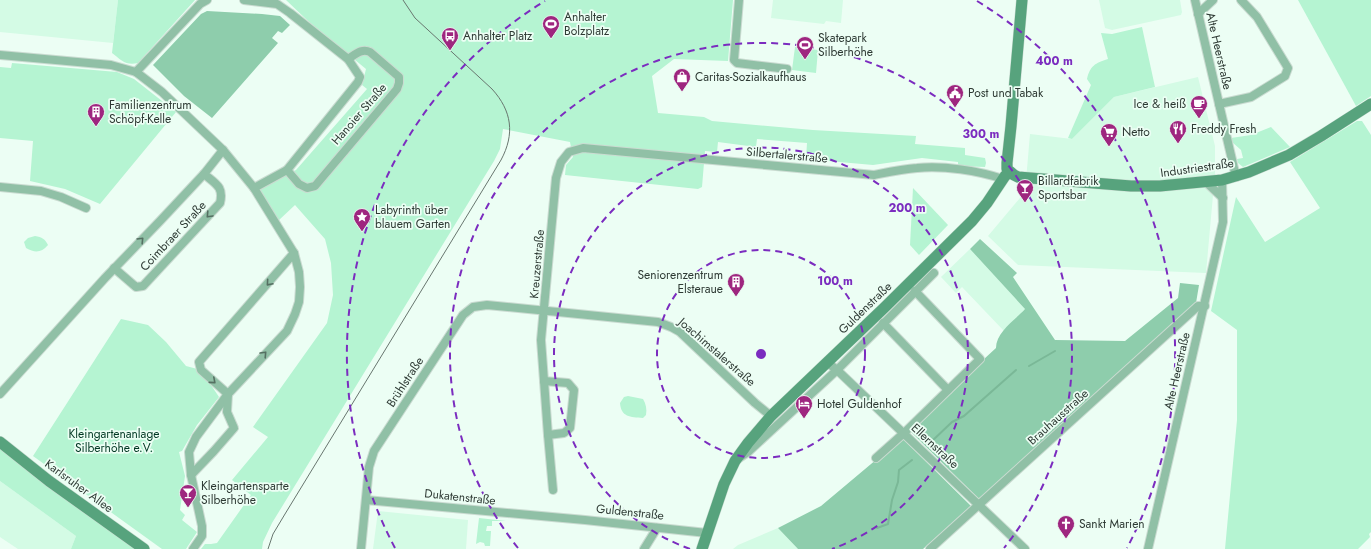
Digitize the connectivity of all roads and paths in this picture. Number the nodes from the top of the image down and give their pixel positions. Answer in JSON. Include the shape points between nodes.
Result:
{"nodes":[{"id":1,"x":207,"y":0,"type":"edge"},
{"id":2,"x":244,"y":0,"type":"edge"},
{"id":3,"x":739,"y":0,"type":"edge"},
{"id":4,"x":1022,"y":0,"type":"edge"},
{"id":5,"x":1195,"y":0,"type":"edge"},
{"id":6,"x":1213,"y":0,"type":"edge"},
{"id":7,"x":1240,"y":0,"type":"edge"},
{"id":8,"x":1198,"y":14,"type":"junction"},
{"id":9,"x":0,"y":55,"type":"edge"},
{"id":10,"x":348,"y":59,"type":"junction"},
{"id":11,"x":787,"y":69,"type":"dead end"},
{"id":12,"x":136,"y":72,"type":"junction"},
{"id":13,"x":1219,"y":104,"type":"junction"},
{"id":14,"x":1371,"y":104,"type":"edge"},
{"id":15,"x":224,"y":150,"type":"junction"},
{"id":16,"x":569,"y":152,"type":"joint"},
{"id":17,"x":287,"y":170,"type":"junction"},
{"id":18,"x":204,"y":174,"type":"junction"},
{"id":19,"x":1006,"y":176,"type":"junction"},
{"id":20,"x":1236,"y":177,"type":"junction"},
{"id":21,"x":1222,"y":180,"type":"junction"},
{"id":22,"x":1206,"y":182,"type":"junction"},
{"id":23,"x":0,"y":187,"type":"edge"},
{"id":24,"x":254,"y":188,"type":"junction"},
{"id":25,"x":1223,"y":198,"type":"junction"},
{"id":26,"x":86,"y":208,"type":"dead end"},
{"id":27,"x":294,"y":253,"type":"junction"},
{"id":28,"x":114,"y":268,"type":"junction"},
{"id":29,"x":934,"y":273,"type":"dead end"},
{"id":30,"x":915,"y":290,"type":"junction"},
{"id":31,"x":1205,"y":306,"type":"junction"},
{"id":32,"x":544,"y":311,"type":"junction"},
{"id":33,"x":883,"y":323,"type":"junction"},
{"id":34,"x":828,"y":363,"type":"junction"},
{"id":35,"x":838,"y":370,"type":"junction"},
{"id":36,"x":544,"y":381,"type":"junction"},
{"id":37,"x":1,"y":390,"type":"edge"},
{"id":38,"x":948,"y":390,"type":"junction"},
{"id":39,"x":228,"y":394,"type":"junction"},
{"id":40,"x":771,"y":416,"type":"junction"},
{"id":41,"x":904,"y":433,"type":"junction"},
{"id":42,"x":548,"y":435,"type":"junction"},
{"id":43,"x":0,"y":442,"type":"edge"},
{"id":44,"x":876,"y":458,"type":"dead end"},
{"id":45,"x":735,"y":461,"type":"junction"},
{"id":46,"x":191,"y":474,"type":"junction"},
{"id":47,"x":553,"y":490,"type":"dead end"},
{"id":48,"x":366,"y":500,"type":"junction"},
{"id":49,"x":979,"y":505,"type":"junction"},
{"id":50,"x":551,"y":517,"type":"joint"},
{"id":51,"x":657,"y":528,"type":"junction"},
{"id":52,"x":707,"y":533,"type":"junction"},
{"id":53,"x":144,"y":549,"type":"edge"},
{"id":54,"x":193,"y":549,"type":"edge"},
{"id":55,"x":361,"y":549,"type":"edge"},
{"id":56,"x":644,"y":549,"type":"edge"},
{"id":57,"x":702,"y":549,"type":"edge"},
{"id":58,"x":930,"y":549,"type":"edge"},
{"id":59,"x":1025,"y":549,"type":"edge"},
{"id":60,"x":1148,"y":549,"type":"edge"}],
"edges":[{"from":1,"to":12,"type":"street","via":[[200,4]]},
{"from":2,"to":10,"type":"street","name":"Hanoier Straße","via":[[277,4]]},
{"from":3,"to":11,"type":"street","via":[[734,60],[736,63]]},
{"from":4,"to":19,"type":"street"},
{"from":5,"to":8,"type":"street","name":"Alte Heerstraße"},
{"from":6,"to":8,"type":"street"},
{"from":7,"to":13,"type":"street","via":[[1257,17],[1288,68],[1285,76],[1251,97]]},
{"from":8,"to":13,"type":"street","name":"Alte Heerstraße"},
{"from":9,"to":12,"type":"street","via":[[111,65]]},
{"from":10,"to":17,"type":"street","name":"Hanoier Straße","via":[[360,77],[358,82]]},
{"from":10,"to":17,"type":"street","name":"Hanoier Straße","via":[[361,51],[370,52],[399,77],[397,89],[315,186],[308,188],[300,184]]},
{"from":12,"to":15,"type":"street","via":[[162,92]]},
{"from":13,"to":20,"type":"street","name":"Alte Heerstraße"},
{"from":14,"to":20,"type":"street","name":"Industriestraße","via":[[1299,149]]},
{"from":15,"to":18,"type":"street","name":"Coimbraer Straße"},
{"from":15,"to":24,"type":"street"},
{"from":16,"to":19,"type":"street","name":"Silbertalerstraße","via":[[583,148],[874,174],[919,168],[953,168]]},
{"from":16,"to":32,"type":"street","name":"Kreuzerstraße","via":[[561,162],[556,178]]},
{"from":17,"to":24,"type":"street","name":"Hanoier Straße"},
{"from":28,"to":18,"type":"street","name":"Coimbraer Straße","one_way":true},
{"from":18,"to":28,"type":"street","name":"Coimbraer Straße","one_way":true,"via":[[218,186],[222,194],[220,203],[143,286],[136,287]]},
{"from":19,"to":22,"type":"street","name":"Industriestraße","via":[[1131,186]]},
{"from":19,"to":34,"type":"street","name":"Guldenstraße","via":[[975,217]]},
{"from":20,"to":21,"type":"street","name":"Industriestraße"},
{"from":21,"to":22,"type":"street","name":"Industriestraße"},
{"from":21,"to":25,"type":"street","name":"Alte Heerstraße"},
{"from":22,"to":25,"type":"street"},
{"from":23,"to":26,"type":"street","via":[[41,191]]},
{"from":24,"to":27,"type":"street"},
{"from":25,"to":31,"type":"street","name":"Alte Heerstraße","via":[[1224,222]]},
{"from":39,"to":27,"type":"street","one_way":true,"via":[[287,331],[295,314],[300,286]]},
{"from":27,"to":39,"type":"street","one_way":true,"via":[[199,362],[201,370]]},
{"from":28,"to":37,"type":"street","name":"Coimbraer Straße"},
{"from":29,"to":30,"type":"street","name":"Guldenstraße"},
{"from":30,"to":33,"type":"street","name":"Guldenstraße"},
{"from":30,"to":38,"type":"street","via":[[980,359]]},
{"from":31,"to":49,"type":"street","name":"Brauhausstraße","via":[[1198,306]]},
{"from":31,"to":60,"type":"street","name":"Alte Heerstraße"},
{"from":32,"to":36,"type":"street","name":"Kreuzerstraße","via":[[541,340]]},
{"from":32,"to":40,"type":"street","name":"Joachimstalerstraße","via":[[658,322],[671,327],[680,332]]},
{"from":32,"to":48,"type":"street","name":"Brühlstraße","via":[[488,305],[473,307],[463,315],[374,451],[369,467]]},
{"from":33,"to":35,"type":"street","name":"Guldenstraße"},
{"from":33,"to":38,"type":"street"},
{"from":34,"to":35,"type":"street","name":"Ellernstraße"},
{"from":34,"to":40,"type":"street","name":"Guldenstraße"},
{"from":35,"to":41,"type":"street","name":"Ellernstraße"},
{"from":35,"to":45,"type":"street","name":"Guldenstraße"},
{"from":36,"to":42,"type":"street","name":"Kreuzerstraße"},
{"from":36,"to":42,"type":"street","via":[[568,383],[574,390],[570,428],[564,433]]},
{"from":38,"to":41,"type":"street"},
{"from":39,"to":46,"type":"street","via":[[196,437],[189,452]]},
{"from":39,"to":46,"type":"street","via":[[227,412],[234,428]]},
{"from":40,"to":45,"type":"street","name":"Guldenstraße"},
{"from":41,"to":44,"type":"street"},
{"from":41,"to":49,"type":"street","name":"Ellernstraße"},
{"from":42,"to":47,"type":"street","name":"Kreuzerstraße"},
{"from":43,"to":53,"type":"street","name":"Karlsruher Allee","via":[[49,481]]},
{"from":45,"to":52,"type":"street","name":"Guldenstraße"},
{"from":46,"to":54,"type":"street","via":[[202,526],[202,536]]},
{"from":48,"to":50,"type":"street","name":"Dukatenstraße"},
{"from":48,"to":55,"type":"street","name":"Brühlstraße"},
{"from":49,"to":58,"type":"street","name":"Brauhausstraße"},
{"from":49,"to":59,"type":"street","name":"Ellernstraße"},
{"from":50,"to":51,"type":"street","name":"Guldenstraße"},
{"from":51,"to":52,"type":"street","name":"Guldenstraße"},
{"from":51,"to":56,"type":"street"},
{"from":52,"to":57,"type":"street","name":"Guldenstraße"}]}
